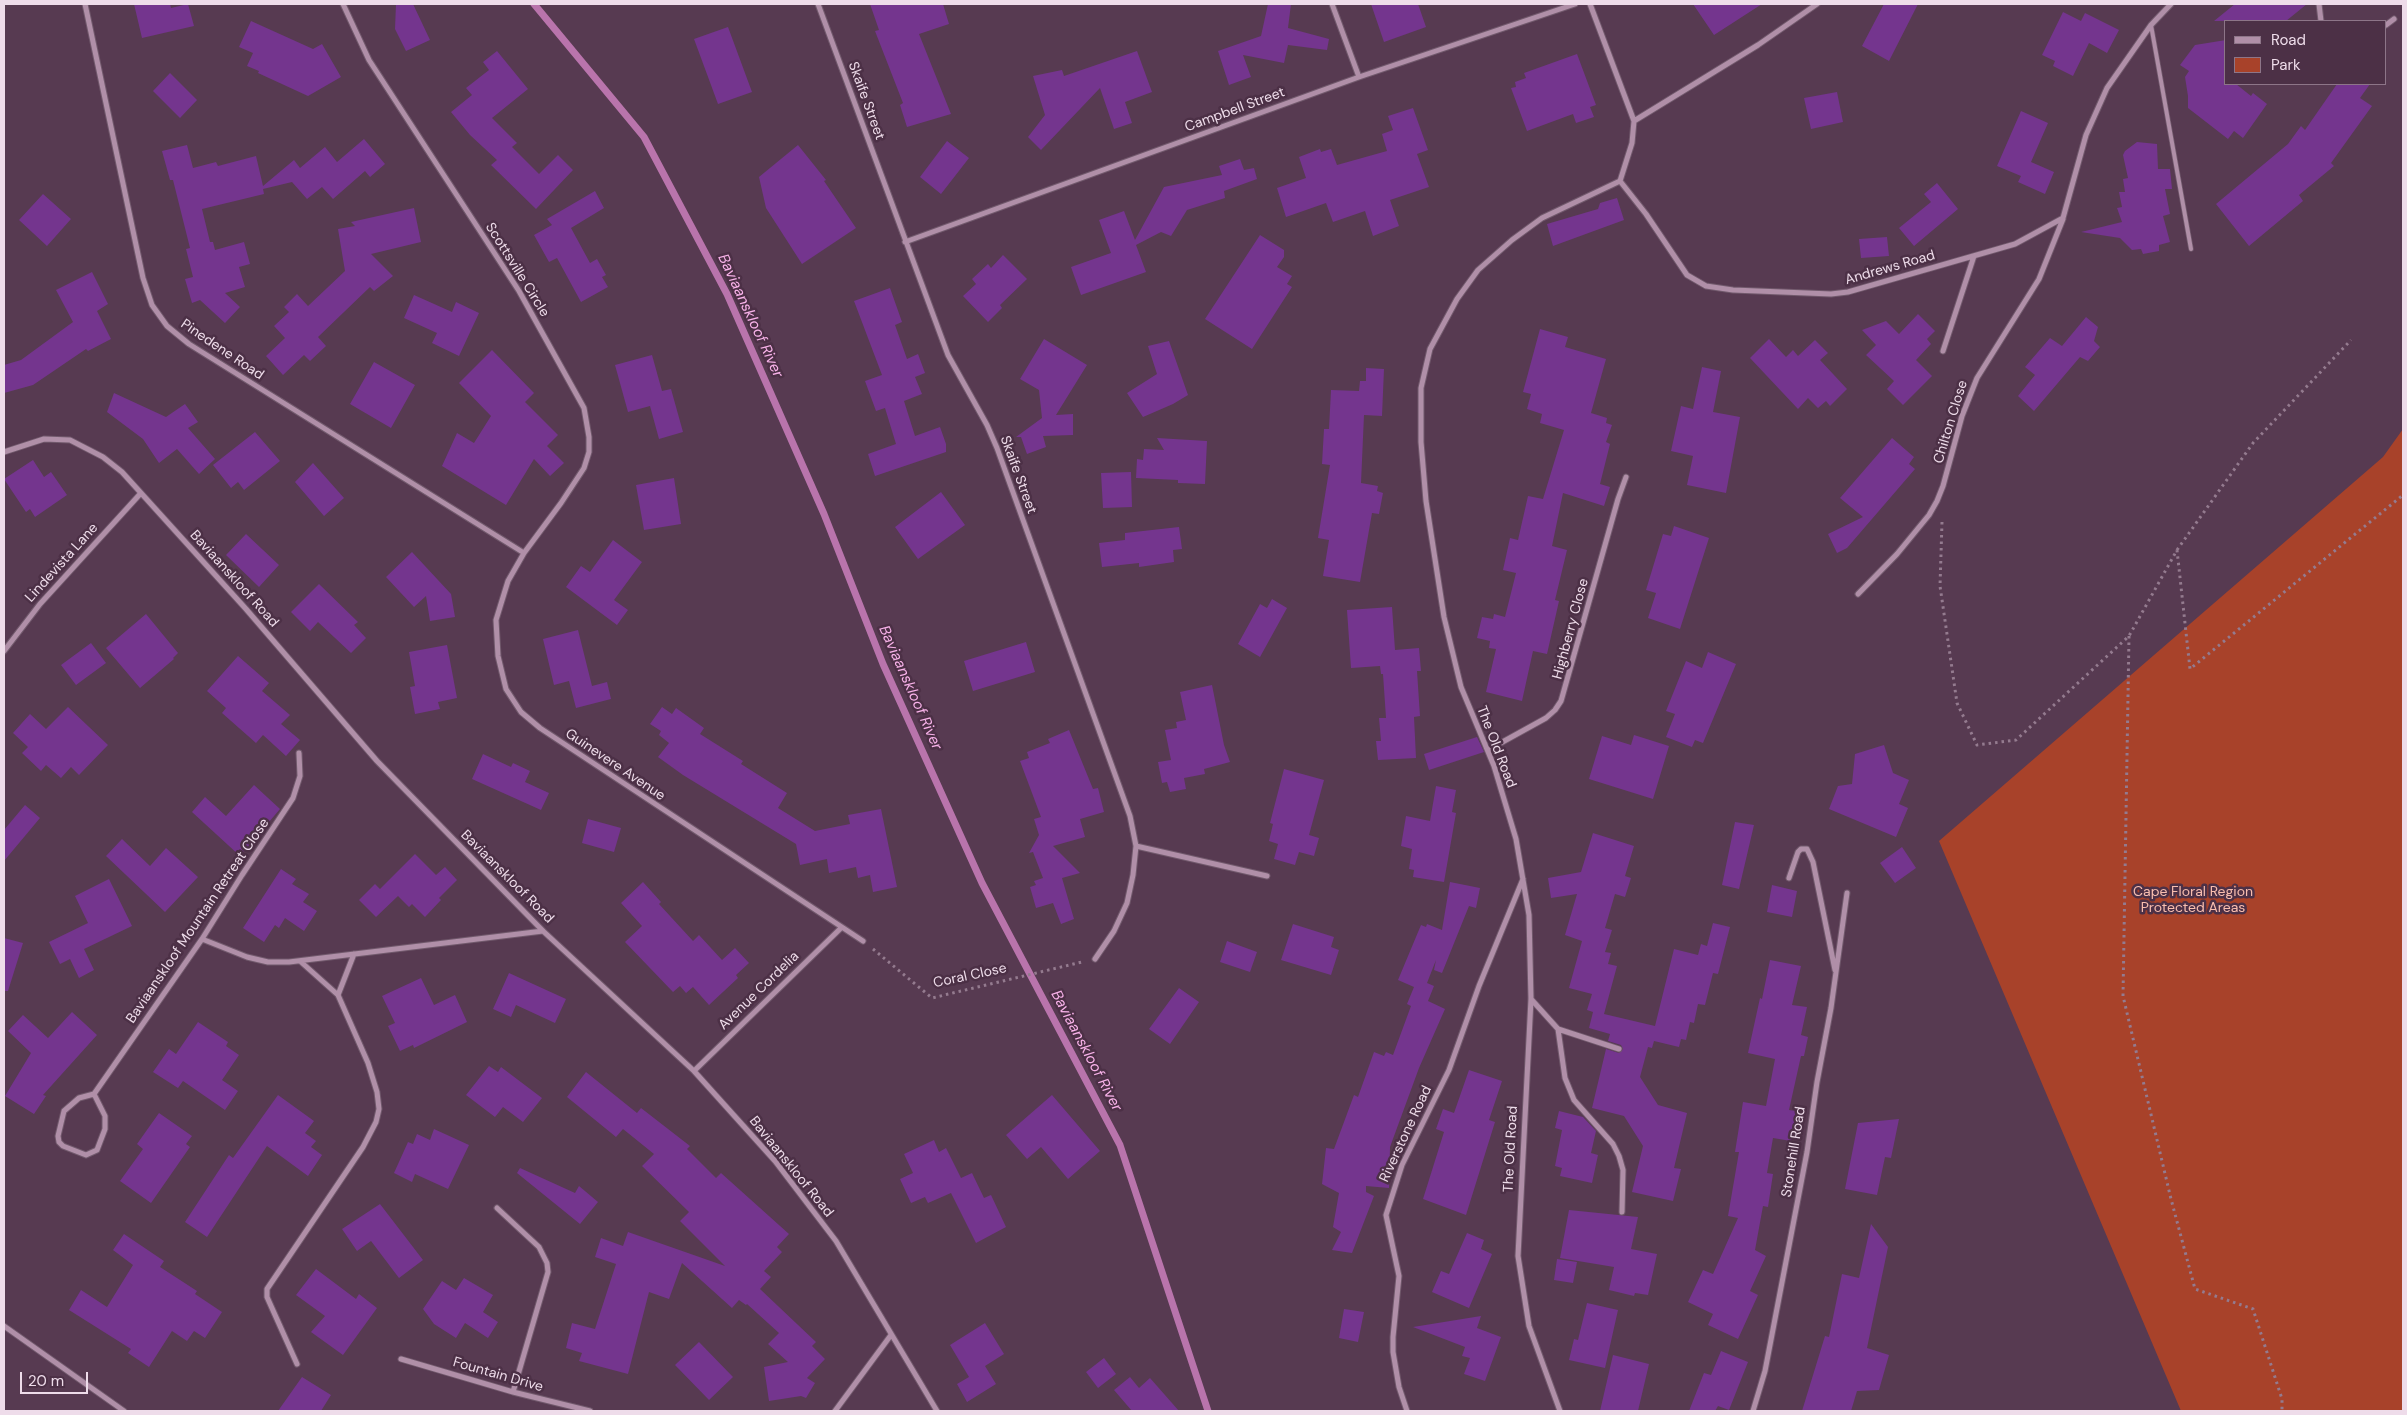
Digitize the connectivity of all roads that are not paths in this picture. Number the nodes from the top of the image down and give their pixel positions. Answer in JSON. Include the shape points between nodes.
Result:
{"nodes":[{"id":1,"x":85,"y":4,"type":"edge"},
{"id":2,"x":343,"y":4,"type":"edge"},
{"id":3,"x":818,"y":4,"type":"edge"},
{"id":4,"x":1332,"y":4,"type":"edge"},
{"id":5,"x":1575,"y":4,"type":"edge"},
{"id":6,"x":1590,"y":4,"type":"edge"},
{"id":7,"x":1818,"y":4,"type":"edge"},
{"id":8,"x":2171,"y":4,"type":"edge"},
{"id":9,"x":2319,"y":4,"type":"edge"},
{"id":10,"x":2394,"y":19,"type":"dead end"},
{"id":11,"x":2321,"y":20,"type":"edge"},
{"id":12,"x":2387,"y":24,"type":"edge"},
{"id":13,"x":2151,"y":25,"type":"junction"},
{"id":14,"x":1359,"y":77,"type":"junction"},
{"id":15,"x":1634,"y":121,"type":"junction"},
{"id":16,"x":1620,"y":181,"type":"junction"},
{"id":17,"x":2063,"y":218,"type":"junction"},
{"id":18,"x":905,"y":242,"type":"junction"},
{"id":19,"x":2191,"y":249,"type":"dead end"},
{"id":20,"x":1974,"y":256,"type":"junction"},
{"id":21,"x":1943,"y":351,"type":"dead end"},
{"id":22,"x":4,"y":452,"type":"edge"},
{"id":23,"x":1626,"y":477,"type":"dead end"},
{"id":24,"x":141,"y":493,"type":"junction"},
{"id":25,"x":524,"y":553,"type":"junction"},
{"id":26,"x":1858,"y":594,"type":"dead end"},
{"id":27,"x":4,"y":651,"type":"edge"},
{"id":28,"x":1488,"y":750,"type":"junction"},
{"id":29,"x":299,"y":753,"type":"dead end"},
{"id":30,"x":1136,"y":846,"type":"junction"},
{"id":31,"x":1267,"y":876,"type":"dead end"},
{"id":32,"x":1789,"y":878,"type":"dead end"},
{"id":33,"x":1524,"y":879,"type":"junction"},
{"id":34,"x":1847,"y":893,"type":"dead end"},
{"id":35,"x":840,"y":928,"type":"junction"},
{"id":36,"x":543,"y":931,"type":"junction"},
{"id":37,"x":202,"y":939,"type":"junction"},
{"id":38,"x":863,"y":941,"type":"road end"},
{"id":39,"x":354,"y":954,"type":"junction"},
{"id":40,"x":1095,"y":960,"type":"road end"},
{"id":41,"x":300,"y":961,"type":"junction"},
{"id":42,"x":1836,"y":975,"type":"junction"},
{"id":43,"x":338,"y":995,"type":"junction"},
{"id":44,"x":1531,"y":999,"type":"junction"},
{"id":45,"x":1558,"y":1030,"type":"junction"},
{"id":46,"x":1619,"y":1049,"type":"dead end"},
{"id":47,"x":694,"y":1071,"type":"junction"},
{"id":48,"x":94,"y":1094,"type":"junction"},
{"id":49,"x":497,"y":1208,"type":"dead end"},
{"id":50,"x":1622,"y":1212,"type":"dead end"},
{"id":51,"x":4,"y":1326,"type":"edge"},
{"id":52,"x":891,"y":1335,"type":"junction"},
{"id":53,"x":401,"y":1358,"type":"dead end"},
{"id":54,"x":297,"y":1364,"type":"dead end"},
{"id":55,"x":513,"y":1392,"type":"junction"},
{"id":56,"x":124,"y":1411,"type":"edge"},
{"id":57,"x":590,"y":1411,"type":"edge"},
{"id":58,"x":835,"y":1411,"type":"edge"},
{"id":59,"x":937,"y":1411,"type":"edge"},
{"id":60,"x":1407,"y":1411,"type":"edge"},
{"id":61,"x":1560,"y":1411,"type":"edge"},
{"id":62,"x":1753,"y":1411,"type":"edge"}],
"edges":[{"from":1,"to":25,"type":"street","name":"Pinedene Road","via":[[143,278],[152,305],[167,326],[189,344]]},
{"from":2,"to":25,"type":"street","name":"Scottsville Circle","via":[[369,60],[519,291],[584,408],[589,437],[584,468]]},
{"from":3,"to":18,"type":"street","name":"Skaife Street"},
{"from":4,"to":14,"type":"street"},
{"from":5,"to":14,"type":"street","name":"Campbell Street"},
{"from":6,"to":15,"type":"street"},
{"from":7,"to":15,"type":"street"},
{"from":8,"to":13,"type":"street"},
{"from":9,"to":11,"type":"street"},
{"from":10,"to":12,"type":"street"},
{"from":13,"to":17,"type":"street","via":[[2107,88],[2086,135]]},
{"from":13,"to":19,"type":"lane"},
{"from":14,"to":18,"type":"street","name":"Campbell Street"},
{"from":15,"to":16,"type":"street","via":[[1632,143]]},
{"from":16,"to":20,"type":"street","name":"Andrews Road","via":[[1687,275],[1706,286],[1831,294]]},
{"from":16,"to":28,"type":"street","name":"The Old Road","via":[[1542,218],[1505,246],[1478,270],[1457,299],[1430,349],[1422,388],[1421,442],[1426,501],[1444,617],[1461,687]]},
{"from":17,"to":20,"type":"street","name":"Andrews Road","via":[[2031,237]]},
{"from":17,"to":26,"type":"street","name":"Chilton Close","via":[[2039,279],[1977,378],[1962,416],[1937,501],[1897,554]]},
{"from":18,"to":30,"type":"street","name":"Skaife Street","via":[[948,356],[997,448],[1130,816]]},
{"from":20,"to":21,"type":"street"},
{"from":22,"to":24,"type":"street","name":"Baviaanskloof Road","via":[[44,439],[70,440],[102,457],[122,472]]},
{"from":23,"to":28,"type":"street","name":"Highberry Close","via":[[1556,710]]},
{"from":24,"to":27,"type":"street","name":"Lindevista Lane","via":[[40,604]]},
{"from":24,"to":36,"type":"street","name":"Baviaanskloof Road","via":[[377,761]]},
{"from":25,"to":35,"type":"street","name":"Guinevere Avenue","via":[[508,581],[496,620],[498,656],[506,689],[520,712]]},
{"from":28,"to":33,"type":"street","name":"The Old Road","via":[[1516,839]]},
{"from":29,"to":37,"type":"street","name":"Baviaanskloof Mountain Retreat Close","via":[[300,776],[293,798]]},
{"from":30,"to":31,"type":"street"},
{"from":30,"to":40,"type":"street","name":"Skaife Street","via":[[1127,903]]},
{"from":32,"to":42,"type":"street","via":[[1798,852],[1808,849]]},
{"from":33,"to":44,"type":"street","name":"The Old Road"},
{"from":33,"to":60,"type":"street","name":"Riverstone Road","via":[[1479,986],[1449,1070],[1402,1166],[1386,1214],[1399,1276],[1393,1352]]},
{"from":34,"to":42,"type":"street","name":"Stonehill Road"},
{"from":35,"to":38,"type":"street"},
{"from":35,"to":47,"type":"street","name":"Avenue Cordelia"},
{"from":36,"to":39,"type":"street"},
{"from":36,"to":47,"type":"street","name":"Baviaanskloof Road"},
{"from":37,"to":41,"type":"street","via":[[268,962]]},
{"from":37,"to":48,"type":"street","name":"Baviaanskloof Mountain Retreat Close"},
{"from":39,"to":41,"type":"street"},
{"from":39,"to":43,"type":"street"},
{"from":41,"to":43,"type":"street"},
{"from":42,"to":62,"type":"street","name":"Stonehill Road","via":[[1787,1258],[1765,1371]]},
{"from":43,"to":54,"type":"street","via":[[368,1063],[379,1109],[364,1147],[267,1289],[267,1297]]},
{"from":44,"to":45,"type":"street"},
{"from":44,"to":61,"type":"street","name":"The Old Road","via":[[1518,1256],[1529,1326]]},
{"from":45,"to":46,"type":"street"},
{"from":45,"to":50,"type":"street","via":[[1568,1090],[1613,1144],[1619,1156]]},
{"from":47,"to":52,"type":"street","name":"Baviaanskloof Road","via":[[776,1161],[836,1241]]},
{"from":48,"to":48,"type":"street","name":"Baviaanskloof Mountain Retreat Close","via":[[80,1098],[64,1112],[58,1136],[63,1146],[86,1155],[97,1150],[105,1129],[105,1116]]},
{"from":49,"to":55,"type":"street","via":[[538,1247],[548,1272]]},
{"from":51,"to":56,"type":"street"},
{"from":52,"to":58,"type":"street"},
{"from":52,"to":59,"type":"street","name":"Baviaanskloof Road"},
{"from":53,"to":55,"type":"street","name":"Fountain Drive"},
{"from":55,"to":57,"type":"street","name":"Fountain Drive"}]}
